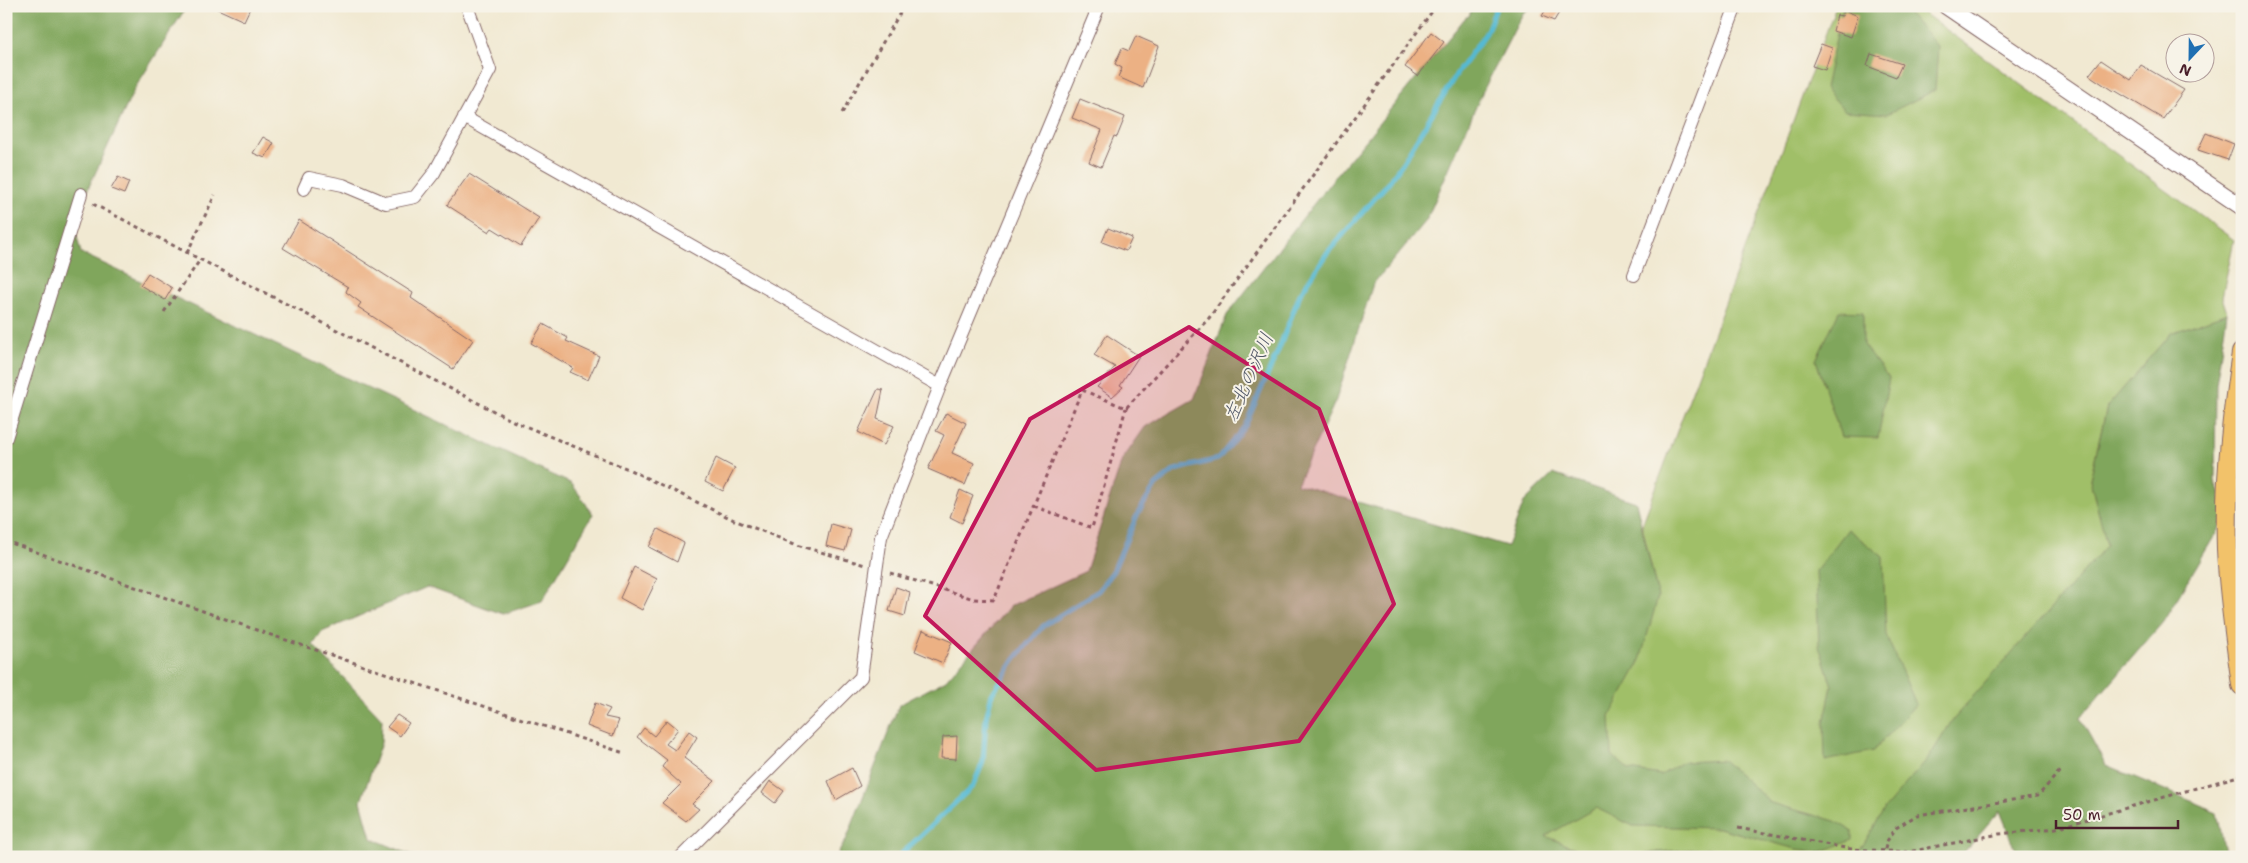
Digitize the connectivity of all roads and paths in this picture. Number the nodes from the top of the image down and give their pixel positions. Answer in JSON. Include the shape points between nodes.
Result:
{"nodes":[{"id":1,"x":467,"y":6,"type":"edge"},
{"id":2,"x":904,"y":6,"type":"edge"},
{"id":3,"x":1099,"y":6,"type":"edge"},
{"id":4,"x":1436,"y":6,"type":"edge"},
{"id":5,"x":1736,"y":6,"type":"edge"},
{"id":6,"x":1946,"y":6,"type":"edge"},
{"id":7,"x":842,"y":113,"type":"dead end"},
{"id":8,"x":464,"y":117,"type":"junction"},
{"id":9,"x":304,"y":189,"type":"dead end"},
{"id":10,"x":81,"y":194,"type":"dead end"},
{"id":11,"x":215,"y":195,"type":"dead end"},
{"id":12,"x":93,"y":204,"type":"dead end"},
{"id":13,"x":2242,"y":207,"type":"edge"},
{"id":14,"x":187,"y":253,"type":"junction"},
{"id":15,"x":200,"y":260,"type":"junction"},
{"id":16,"x":1634,"y":275,"type":"dead end"},
{"id":17,"x":164,"y":312,"type":"dead end"},
{"id":18,"x":2242,"y":353,"type":"edge"},
{"id":19,"x":940,"y":386,"type":"junction"},
{"id":20,"x":1126,"y":408,"type":"junction"},
{"id":21,"x":6,"y":438,"type":"edge"},
{"id":22,"x":1034,"y":506,"type":"junction"},
{"id":23,"x":6,"y":539,"type":"edge"},
{"id":24,"x":876,"y":568,"type":"junction"},
{"id":25,"x":2242,"y":685,"type":"edge"},
{"id":26,"x":624,"y":753,"type":"dead end"},
{"id":27,"x":2060,"y":771,"type":"dead end"},
{"id":28,"x":2242,"y":775,"type":"edge"},
{"id":29,"x":1738,"y":828,"type":"dead end"},
{"id":30,"x":1885,"y":850,"type":"junction"},
{"id":31,"x":681,"y":857,"type":"edge"},
{"id":32,"x":1883,"y":857,"type":"edge"}],
"edges":[{"from":1,"to":8,"type":"street","via":[[490,70]]},
{"from":2,"to":7,"type":"path"},
{"from":3,"to":19,"type":"street"},
{"from":4,"to":20,"type":"path","via":[[1209,318]]},
{"from":5,"to":16,"type":"street"},
{"from":6,"to":13,"type":"street"},
{"from":8,"to":9,"type":"street","via":[[434,173],[415,197],[386,203],[343,185],[309,178]]},
{"from":8,"to":19,"type":"street"},
{"from":10,"to":21,"type":"street"},
{"from":11,"to":14,"type":"path"},
{"from":12,"to":14,"type":"path"},
{"from":14,"to":15,"type":"path"},
{"from":15,"to":17,"type":"path"},
{"from":15,"to":24,"type":"path","via":[[513,420],[628,469],[743,524],[797,545]]},
{"from":18,"to":25,"type":"main road","via":[[2228,474],[2227,550]]},
{"from":19,"to":24,"type":"street","via":[[881,537]]},
{"from":20,"to":22,"type":"path","via":[[1082,390]]},
{"from":20,"to":22,"type":"path","via":[[1092,528]]},
{"from":22,"to":24,"type":"path","via":[[994,600],[974,599]]},
{"from":23,"to":26,"type":"path","via":[[262,632]]},
{"from":24,"to":31,"type":"street","via":[[861,677]]},
{"from":27,"to":30,"type":"path","via":[[2038,796],[1917,815],[1896,828]]},
{"from":28,"to":30,"type":"path","via":[[2056,828],[1999,834],[1908,852]]},
{"from":29,"to":30,"type":"path","via":[[1851,848]]},
{"from":30,"to":32,"type":"path"}]}
